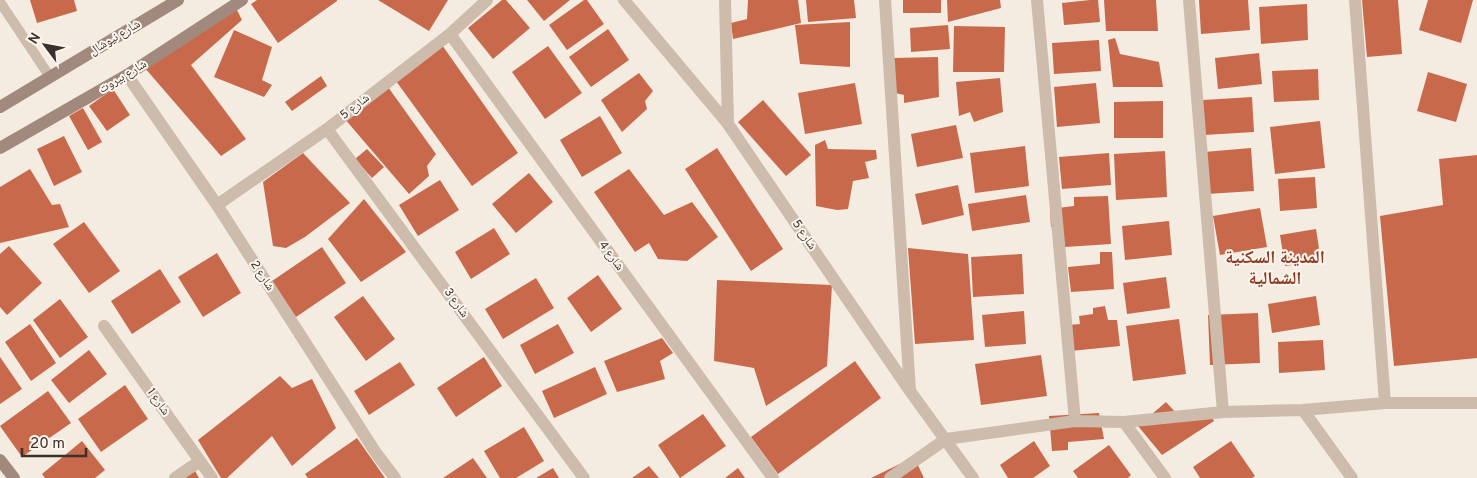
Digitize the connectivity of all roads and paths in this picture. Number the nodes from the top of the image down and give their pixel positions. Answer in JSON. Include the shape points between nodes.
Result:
{"nodes":[{"id":1,"x":178,"y":0,"type":"edge"},
{"id":2,"x":242,"y":0,"type":"edge"},
{"id":3,"x":487,"y":0,"type":"edge"},
{"id":4,"x":624,"y":0,"type":"edge"},
{"id":5,"x":725,"y":0,"type":"edge"},
{"id":6,"x":885,"y":0,"type":"edge"},
{"id":7,"x":1037,"y":0,"type":"edge"},
{"id":8,"x":1189,"y":0,"type":"edge"},
{"id":9,"x":1355,"y":0,"type":"edge"},
{"id":10,"x":0,"y":2,"type":"edge"},
{"id":11,"x":450,"y":34,"type":"junction"},
{"id":12,"x":127,"y":75,"type":"junction"},
{"id":13,"x":50,"y":77,"type":"junction"},
{"id":14,"x":0,"y":107,"type":"edge"},
{"id":15,"x":728,"y":124,"type":"junction"},
{"id":16,"x":328,"y":129,"type":"junction"},
{"id":17,"x":0,"y":148,"type":"edge"},
{"id":18,"x":217,"y":205,"type":"junction"},
{"id":19,"x":104,"y":326,"type":"dead end"},
{"id":20,"x":910,"y":391,"type":"junction"},
{"id":21,"x":1385,"y":403,"type":"junction"},
{"id":22,"x":1477,"y":404,"type":"edge"},
{"id":23,"x":1303,"y":410,"type":"junction"},
{"id":24,"x":1224,"y":412,"type":"junction"},
{"id":25,"x":1074,"y":421,"type":"junction"},
{"id":26,"x":1124,"y":422,"type":"junction"},
{"id":27,"x":946,"y":439,"type":"junction"},
{"id":28,"x":0,"y":460,"type":"edge"},
{"id":29,"x":200,"y":461,"type":"junction"},
{"id":30,"x":14,"y":478,"type":"edge"},
{"id":31,"x":175,"y":478,"type":"edge"},
{"id":32,"x":212,"y":478,"type":"edge"},
{"id":33,"x":395,"y":478,"type":"edge"},
{"id":34,"x":584,"y":478,"type":"edge"},
{"id":35,"x":772,"y":478,"type":"edge"},
{"id":36,"x":890,"y":478,"type":"edge"},
{"id":37,"x":973,"y":478,"type":"edge"},
{"id":38,"x":1165,"y":478,"type":"edge"},
{"id":39,"x":1352,"y":478,"type":"edge"}],
"edges":[{"from":1,"to":13,"type":"main road","name":"شارع نيوشال"},
{"from":2,"to":12,"type":"main road","name":"شارع بيروت"},
{"from":3,"to":11,"type":"street","name":"شارع 5"},
{"from":4,"to":15,"type":"street","name":"شارع 5"},
{"from":5,"to":15,"type":"street"},
{"from":6,"to":20,"type":"street"},
{"from":7,"to":25,"type":"street"},
{"from":8,"to":24,"type":"street"},
{"from":9,"to":21,"type":"street"},
{"from":10,"to":13,"type":"lane"},
{"from":11,"to":16,"type":"street","name":"شارع 5"},
{"from":11,"to":35,"type":"street","name":"شارع 4"},
{"from":12,"to":17,"type":"main road","name":"شارع بيروت"},
{"from":12,"to":18,"type":"street","name":"شارع 2"},
{"from":13,"to":14,"type":"main road","name":"شارع نيوشال"},
{"from":15,"to":20,"type":"street","name":"شارع 5"},
{"from":16,"to":18,"type":"street","name":"شارع 5"},
{"from":16,"to":34,"type":"street","name":"شارع 3"},
{"from":18,"to":33,"type":"street","name":"شارع 2"},
{"from":19,"to":29,"type":"street","name":"شارع 1"},
{"from":20,"to":27,"type":"street","name":"شارع 5"},
{"from":21,"to":22,"type":"street"},
{"from":21,"to":23,"type":"street"},
{"from":23,"to":24,"type":"street"},
{"from":23,"to":39,"type":"street"},
{"from":24,"to":26,"type":"street"},
{"from":25,"to":26,"type":"street"},
{"from":25,"to":27,"type":"street"},
{"from":26,"to":38,"type":"street"},
{"from":27,"to":36,"type":"street"},
{"from":27,"to":37,"type":"street","name":"شارع 5"},
{"from":28,"to":30,"type":"main road"},
{"from":29,"to":31,"type":"street"},
{"from":29,"to":32,"type":"street","name":"شارع 1"}]}
